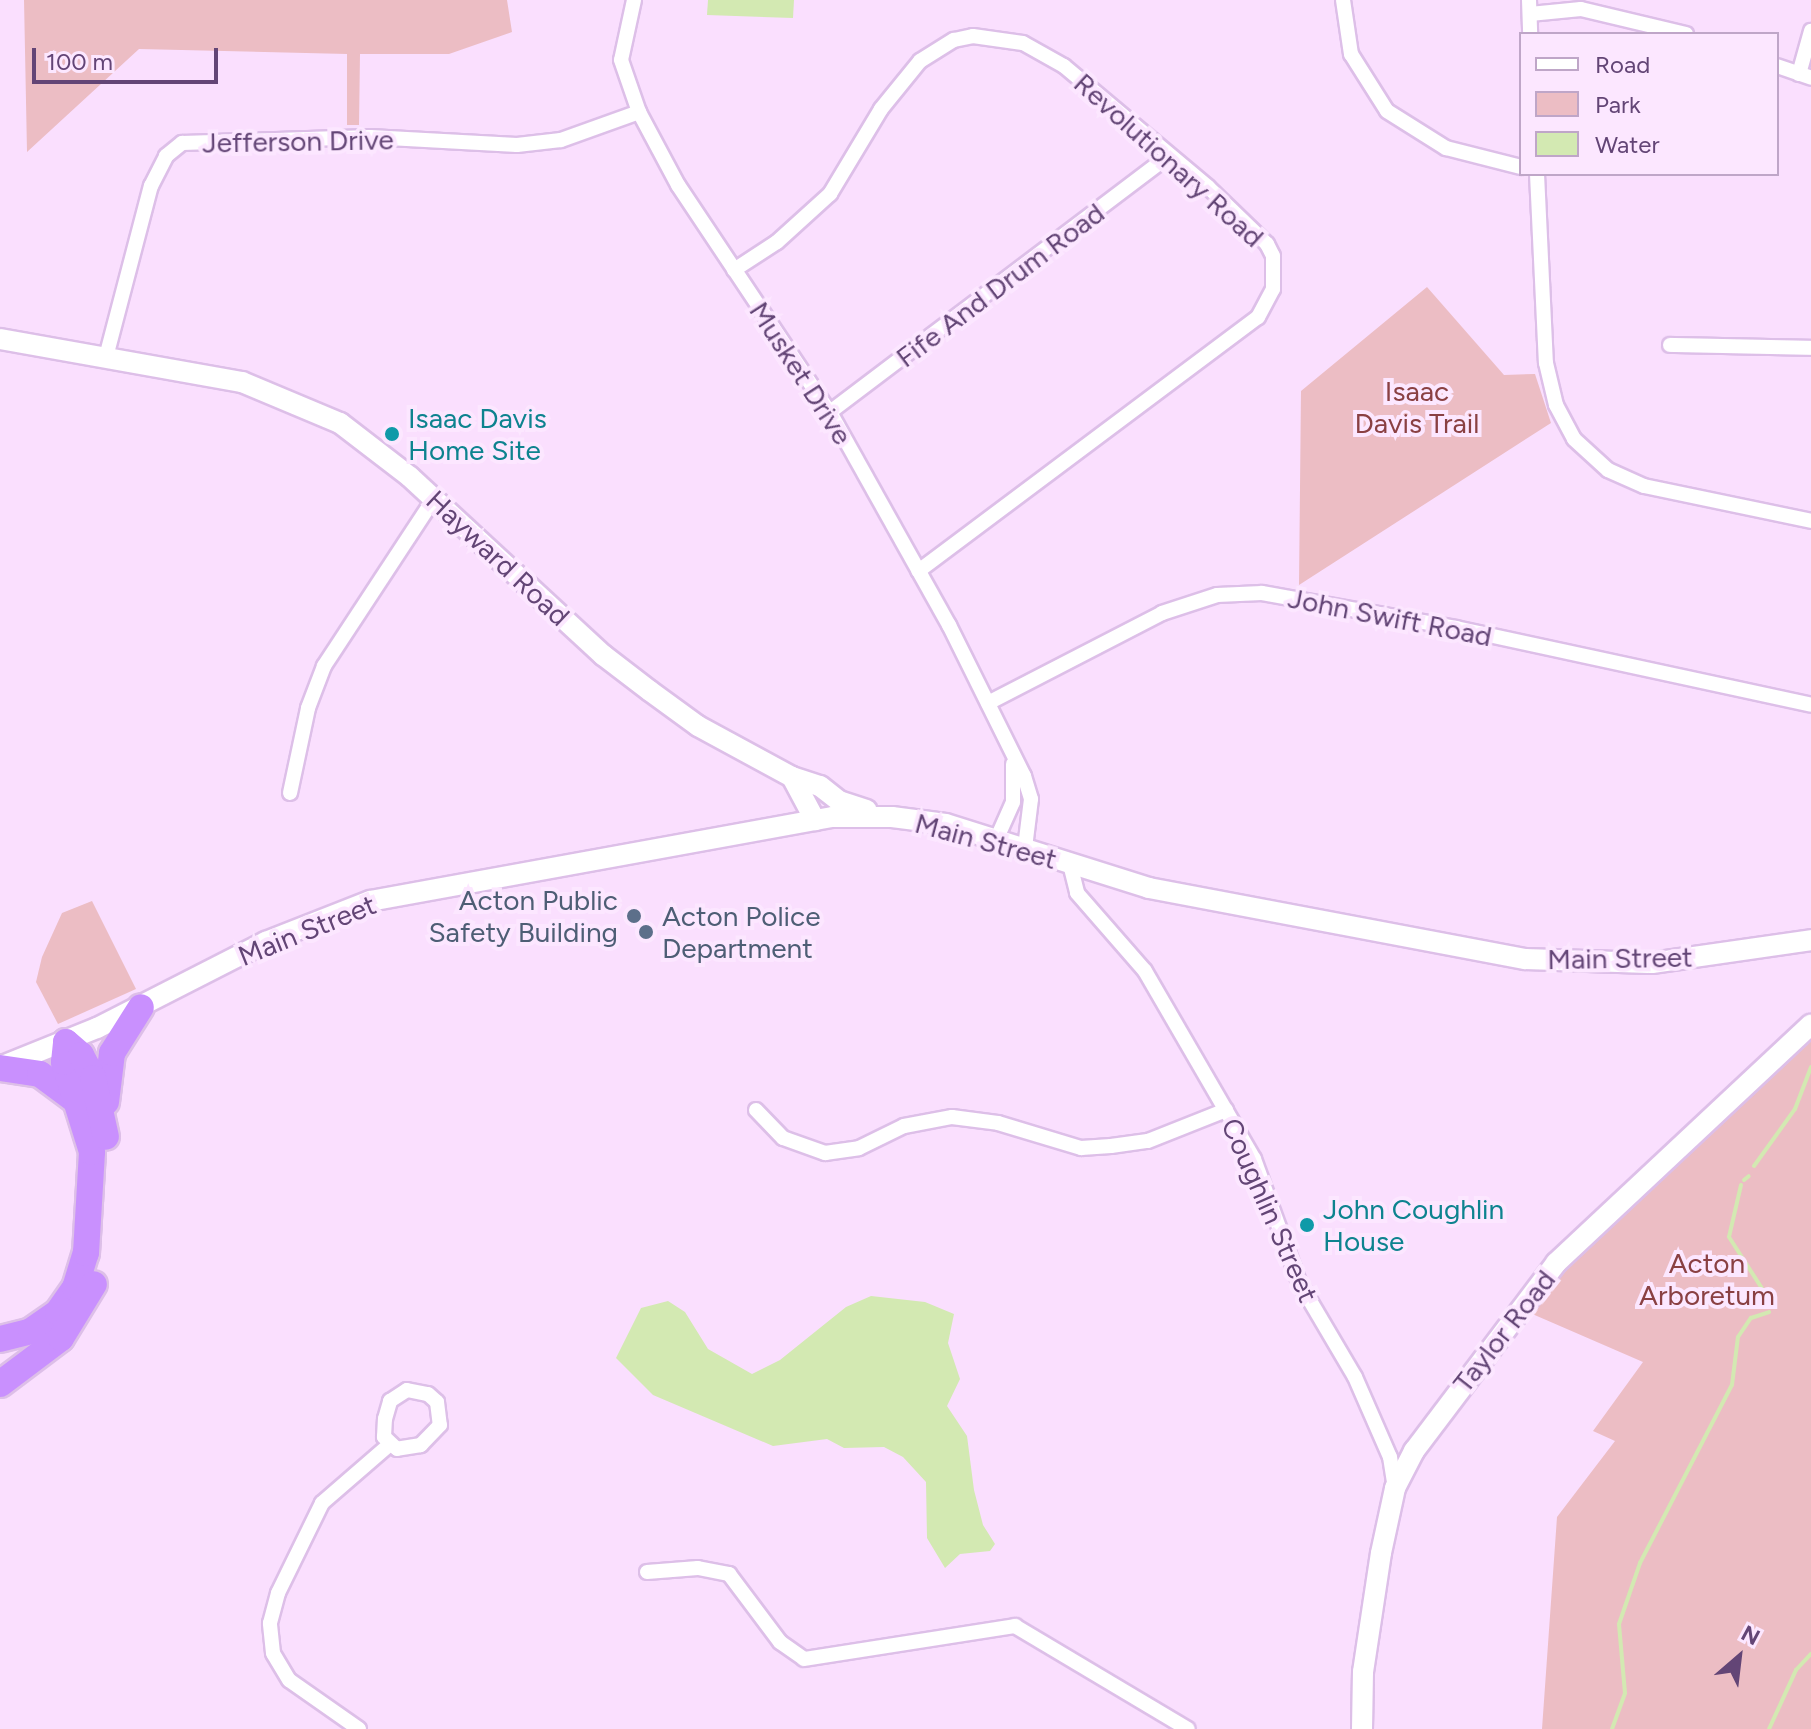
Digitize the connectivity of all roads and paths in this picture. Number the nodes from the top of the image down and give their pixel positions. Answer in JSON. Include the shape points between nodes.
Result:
{"nodes":[{"id":1,"x":634,"y":0,"type":"edge"},
{"id":2,"x":1343,"y":0,"type":"edge"},
{"id":3,"x":1529,"y":7,"type":"edge"},
{"id":4,"x":1811,"y":31,"type":"edge"},
{"id":5,"x":1530,"y":32,"type":"edge"},
{"id":6,"x":1678,"y":32,"type":"edge"},
{"id":7,"x":1779,"y":67,"type":"edge"},
{"id":8,"x":1805,"y":76,"type":"edge"},
{"id":9,"x":639,"y":112,"type":"junction"},
{"id":10,"x":1169,"y":156,"type":"junction"},
{"id":11,"x":1519,"y":166,"type":"edge"},
{"id":12,"x":1537,"y":176,"type":"edge"},
{"id":13,"x":734,"y":270,"type":"junction"},
{"id":14,"x":0,"y":339,"type":"edge"},
{"id":15,"x":1670,"y":345,"type":"dead end"},
{"id":16,"x":1811,"y":348,"type":"edge"},
{"id":17,"x":106,"y":357,"type":"junction"},
{"id":18,"x":830,"y":412,"type":"junction"},
{"id":19,"x":433,"y":500,"type":"junction"},
{"id":20,"x":1811,"y":521,"type":"edge"},
{"id":21,"x":919,"y":571,"type":"junction"},
{"id":22,"x":988,"y":703,"type":"junction"},
{"id":23,"x":1811,"y":705,"type":"edge"},
{"id":24,"x":1009,"y":744,"type":"junction"},
{"id":25,"x":792,"y":777,"type":"junction"},
{"id":26,"x":290,"y":793,"type":"dead end"},
{"id":27,"x":827,"y":793,"type":"junction"},
{"id":28,"x":892,"y":817,"type":"junction"},
{"id":29,"x":824,"y":819,"type":"junction"},
{"id":30,"x":997,"y":838,"type":"junction"},
{"id":31,"x":1025,"y":848,"type":"junction"},
{"id":32,"x":1070,"y":864,"type":"junction"},
{"id":33,"x":1811,"y":940,"type":"edge"},
{"id":34,"x":141,"y":1007,"type":"junction"},
{"id":35,"x":1811,"y":1024,"type":"edge"},
{"id":36,"x":66,"y":1042,"type":"junction"},
{"id":37,"x":0,"y":1068,"type":"edge"},
{"id":38,"x":756,"y":1110,"type":"dead end"},
{"id":39,"x":1226,"y":1110,"type":"junction"},
{"id":40,"x":83,"y":1113,"type":"junction"},
{"id":41,"x":106,"y":1137,"type":"junction"},
{"id":42,"x":0,"y":1339,"type":"edge"},
{"id":43,"x":0,"y":1384,"type":"edge"},
{"id":44,"x":389,"y":1445,"type":"junction"},
{"id":45,"x":1395,"y":1488,"type":"junction"},
{"id":46,"x":647,"y":1572,"type":"dead end"},
{"id":47,"x":359,"y":1729,"type":"edge"},
{"id":48,"x":1188,"y":1729,"type":"edge"},
{"id":49,"x":1362,"y":1729,"type":"edge"}],
"edges":[{"from":1,"to":9,"type":"street","name":"Musket Drive","via":[[621,60]]},
{"from":2,"to":11,"type":"street","via":[[1351,54],[1387,111],[1446,148]]},
{"from":3,"to":5,"type":"street"},
{"from":3,"to":6,"type":"street","via":[[1581,9]]},
{"from":4,"to":8,"type":"street"},
{"from":7,"to":8,"type":"street"},
{"from":9,"to":13,"type":"street","name":"Musket Drive","via":[[671,173]]},
{"from":9,"to":17,"type":"street","name":"Jefferson Drive","via":[[561,140],[517,145],[370,137],[182,143],[166,156],[151,186]]},
{"from":10,"to":13,"type":"street","name":"Revolutionary Road","via":[[1043,53],[995,37],[954,40],[920,61],[889,99],[830,194],[777,242]]},
{"from":10,"to":18,"type":"street","name":"Fife And Drum Road"},
{"from":10,"to":21,"type":"street","name":"Revolutionary Road","via":[[1267,244],[1275,272],[1265,306],[1214,352]]},
{"from":12,"to":20,"type":"street","via":[[1546,363],[1556,405],[1574,439],[1608,470],[1644,486]]},
{"from":13,"to":18,"type":"street","name":"Musket Drive"},
{"from":14,"to":17,"type":"street","name":"Hayward Road"},
{"from":15,"to":16,"type":"street"},
{"from":17,"to":19,"type":"street","name":"Hayward Road","via":[[242,382],[310,408],[375,447]]},
{"from":18,"to":21,"type":"street","name":"Musket Drive"},
{"from":19,"to":25,"type":"street","name":"Hayward Road","via":[[603,655],[698,726]]},
{"from":19,"to":26,"type":"street","via":[[324,666],[308,708]]},
{"from":21,"to":22,"type":"street","name":"Musket Drive"},
{"from":22,"to":23,"type":"street","name":"John Swift Road","via":[[1162,613],[1217,595],[1262,593],[1456,628]]},
{"from":22,"to":24,"type":"street","name":"Musket Drive"},
{"from":24,"to":30,"type":"street","name":"Musket Drive","via":[[1015,771],[1013,802]]},
{"from":24,"to":31,"type":"street","name":"Musket Drive","via":[[1031,799]]},
{"from":25,"to":27,"type":"street","name":"Hayward Road"},
{"from":25,"to":29,"type":"street"},
{"from":27,"to":28,"type":"street","name":"Hayward Road","via":[[845,804]]},
{"from":27,"to":29,"type":"street","via":[[835,810]]},
{"from":28,"to":29,"type":"street","name":"Main Street"},
{"from":28,"to":30,"type":"street","name":"Main Street"},
{"from":29,"to":34,"type":"street","name":"Main Street","via":[[370,901],[266,942]]},
{"from":30,"to":31,"type":"street","name":"Main Street"},
{"from":31,"to":32,"type":"street","name":"Main Street"},
{"from":32,"to":33,"type":"street","name":"Main Street","via":[[1243,908],[1562,963],[1652,963]]},
{"from":32,"to":39,"type":"street","name":"Coughlin Street","via":[[1077,893],[1145,971]]},
{"from":34,"to":36,"type":"street","name":"Main Street"},
{"from":34,"to":41,"type":"highway","via":[[110,1059]]},
{"from":35,"to":45,"type":"street","name":"Taylor Road","via":[[1556,1263],[1439,1414]]},
{"from":36,"to":37,"type":"street","name":"Main Street"},
{"from":36,"to":40,"type":"highway","via":[[64,1062]]},
{"from":36,"to":41,"type":"highway","via":[[81,1055],[93,1078]]},
{"from":37,"to":40,"type":"highway","via":[[48,1078]]},
{"from":38,"to":39,"type":"street","via":[[783,1138],[825,1153],[859,1148],[904,1126],[952,1117],[998,1123],[1081,1148],[1111,1146],[1148,1141]]},
{"from":39,"to":45,"type":"street","name":"Coughlin Street","via":[[1254,1159],[1299,1282],[1355,1377],[1390,1457]]},
{"from":40,"to":42,"type":"highway","via":[[91,1142],[93,1191],[80,1277],[48,1321]]},
{"from":41,"to":43,"type":"highway","via":[[108,1211],[91,1293],[56,1344]]},
{"from":44,"to":44,"type":"street","via":[[406,1449],[433,1437],[440,1425],[437,1402],[417,1391],[397,1394],[385,1419]]},
{"from":44,"to":47,"type":"street","via":[[322,1503],[278,1593],[270,1623],[273,1653],[289,1680]]},
{"from":45,"to":49,"type":"street","name":"Taylor Road","via":[[1363,1672]]},
{"from":46,"to":48,"type":"street","via":[[698,1568],[729,1574],[780,1642],[804,1659],[1015,1626]]}]}
